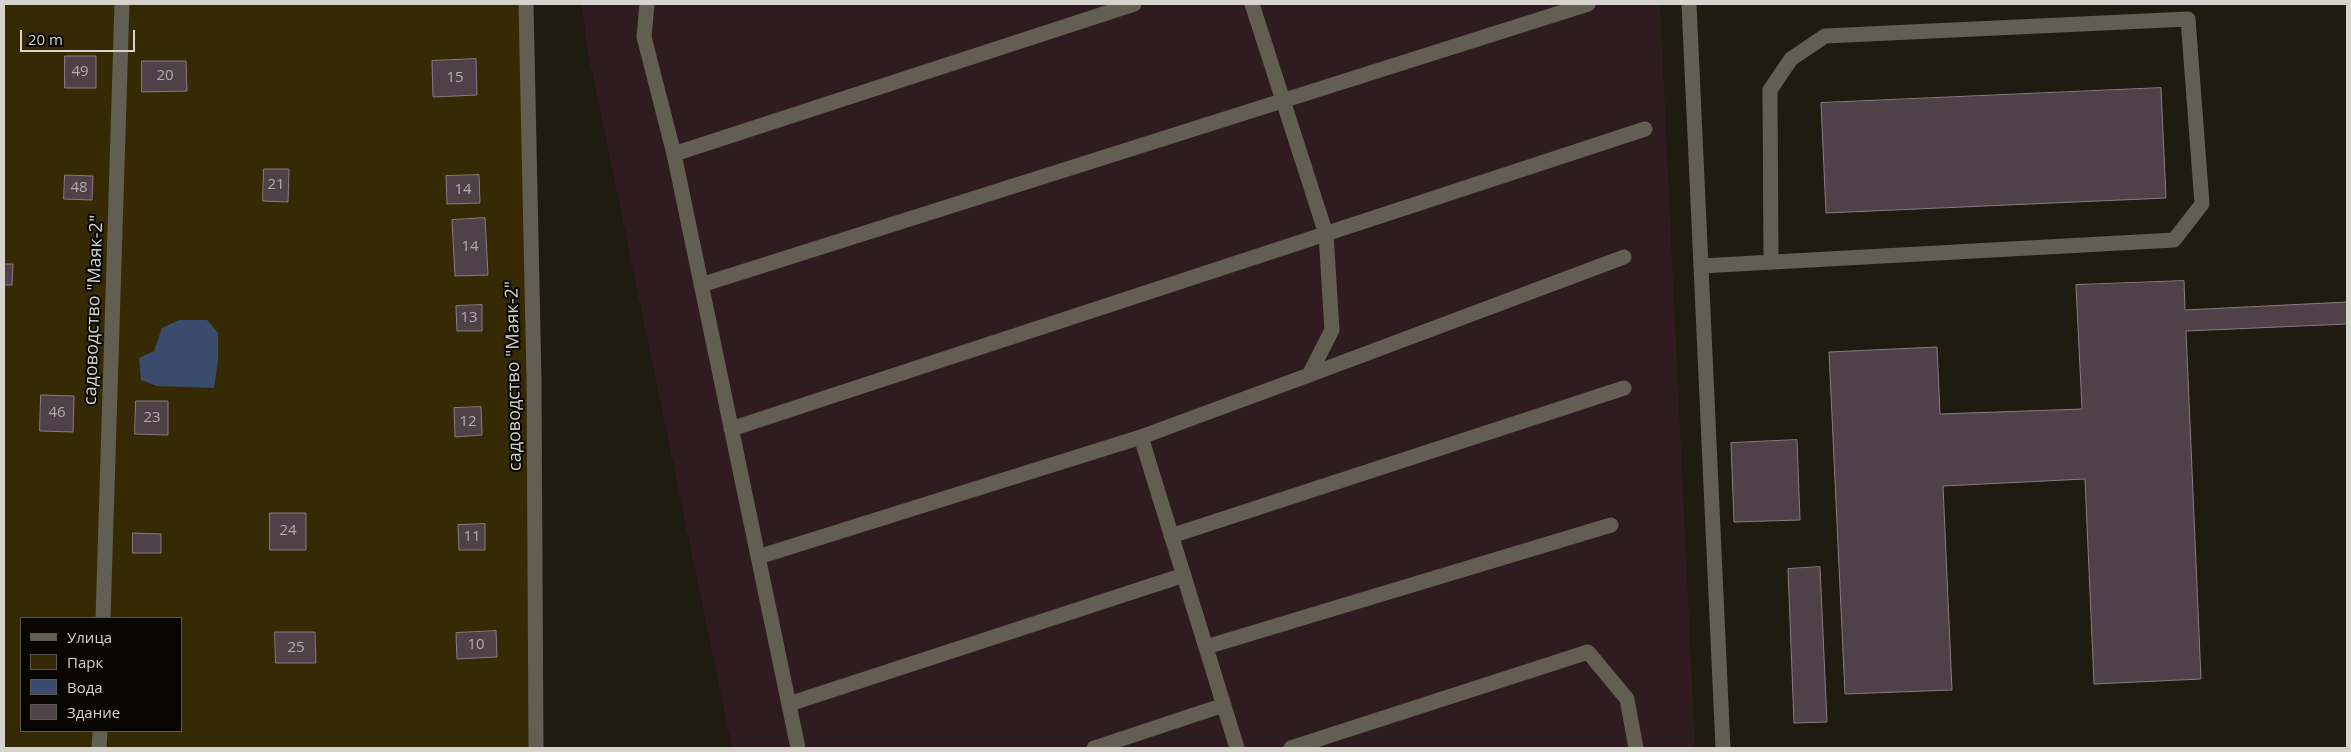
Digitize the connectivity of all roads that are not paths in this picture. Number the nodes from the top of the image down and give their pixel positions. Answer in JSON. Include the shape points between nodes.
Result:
{"nodes":[{"id":1,"x":122,"y":4,"type":"edge"},
{"id":2,"x":526,"y":4,"type":"edge"},
{"id":3,"x":647,"y":4,"type":"edge"},
{"id":4,"x":1134,"y":4,"type":"edge"},
{"id":5,"x":1252,"y":4,"type":"edge"},
{"id":6,"x":1588,"y":4,"type":"edge"},
{"id":7,"x":1689,"y":4,"type":"edge"},
{"id":8,"x":1285,"y":100,"type":"junction"},
{"id":9,"x":1645,"y":129,"type":"dead end"},
{"id":10,"x":674,"y":154,"type":"junction"},
{"id":11,"x":1326,"y":234,"type":"junction"},
{"id":12,"x":1624,"y":257,"type":"dead end"},
{"id":13,"x":1771,"y":262,"type":"junction"},
{"id":14,"x":1701,"y":266,"type":"junction"},
{"id":15,"x":701,"y":285,"type":"junction"},
{"id":16,"x":1309,"y":375,"type":"junction"},
{"id":17,"x":1624,"y":388,"type":"dead end"},
{"id":18,"x":731,"y":429,"type":"junction"},
{"id":19,"x":1141,"y":437,"type":"junction"},
{"id":20,"x":1611,"y":525,"type":"dead end"},
{"id":21,"x":1171,"y":536,"type":"junction"},
{"id":22,"x":758,"y":557,"type":"junction"},
{"id":23,"x":1184,"y":575,"type":"junction"},
{"id":24,"x":103,"y":617,"type":"edge"},
{"id":25,"x":1206,"y":647,"type":"junction"},
{"id":26,"x":789,"y":704,"type":"junction"},
{"id":27,"x":1224,"y":705,"type":"junction"},
{"id":28,"x":100,"y":732,"type":"edge"},
{"id":29,"x":99,"y":748,"type":"edge"},
{"id":30,"x":536,"y":748,"type":"edge"},
{"id":31,"x":798,"y":748,"type":"edge"},
{"id":32,"x":1094,"y":748,"type":"edge"},
{"id":33,"x":1237,"y":748,"type":"edge"},
{"id":34,"x":1291,"y":748,"type":"edge"},
{"id":35,"x":1636,"y":748,"type":"edge"},
{"id":36,"x":1723,"y":748,"type":"edge"}],
"edges":[{"from":1,"to":24,"type":"street","name":"садоводство \"Маяк-2\""},
{"from":2,"to":30,"type":"street","name":"садоводство \"Маяк-2\"","via":[[534,390]]},
{"from":3,"to":10,"type":"street","via":[[644,36]]},
{"from":4,"to":10,"type":"street"},
{"from":5,"to":8,"type":"street"},
{"from":6,"to":8,"type":"street"},
{"from":7,"to":14,"type":"street"},
{"from":8,"to":11,"type":"street"},
{"from":8,"to":15,"type":"street"},
{"from":9,"to":11,"type":"street"},
{"from":10,"to":15,"type":"street"},
{"from":11,"to":16,"type":"street","via":[[1332,330]]},
{"from":11,"to":18,"type":"street"},
{"from":12,"to":16,"type":"street"},
{"from":13,"to":13,"type":"street","via":[[1770,90],[1791,59],[1824,36],[2188,19],[2202,204],[2174,240]]},
{"from":13,"to":14,"type":"street"},
{"from":14,"to":36,"type":"street"},
{"from":15,"to":18,"type":"street"},
{"from":16,"to":19,"type":"street"},
{"from":17,"to":21,"type":"street"},
{"from":18,"to":22,"type":"street"},
{"from":19,"to":21,"type":"street"},
{"from":19,"to":22,"type":"street"},
{"from":20,"to":25,"type":"street"},
{"from":21,"to":23,"type":"street"},
{"from":22,"to":26,"type":"street"},
{"from":23,"to":25,"type":"street"},
{"from":23,"to":26,"type":"street"},
{"from":25,"to":27,"type":"street"},
{"from":26,"to":31,"type":"street"},
{"from":27,"to":32,"type":"street"},
{"from":27,"to":33,"type":"street"},
{"from":28,"to":29,"type":"street"},
{"from":34,"to":35,"type":"street","via":[[1588,652],[1627,699]]}]}
